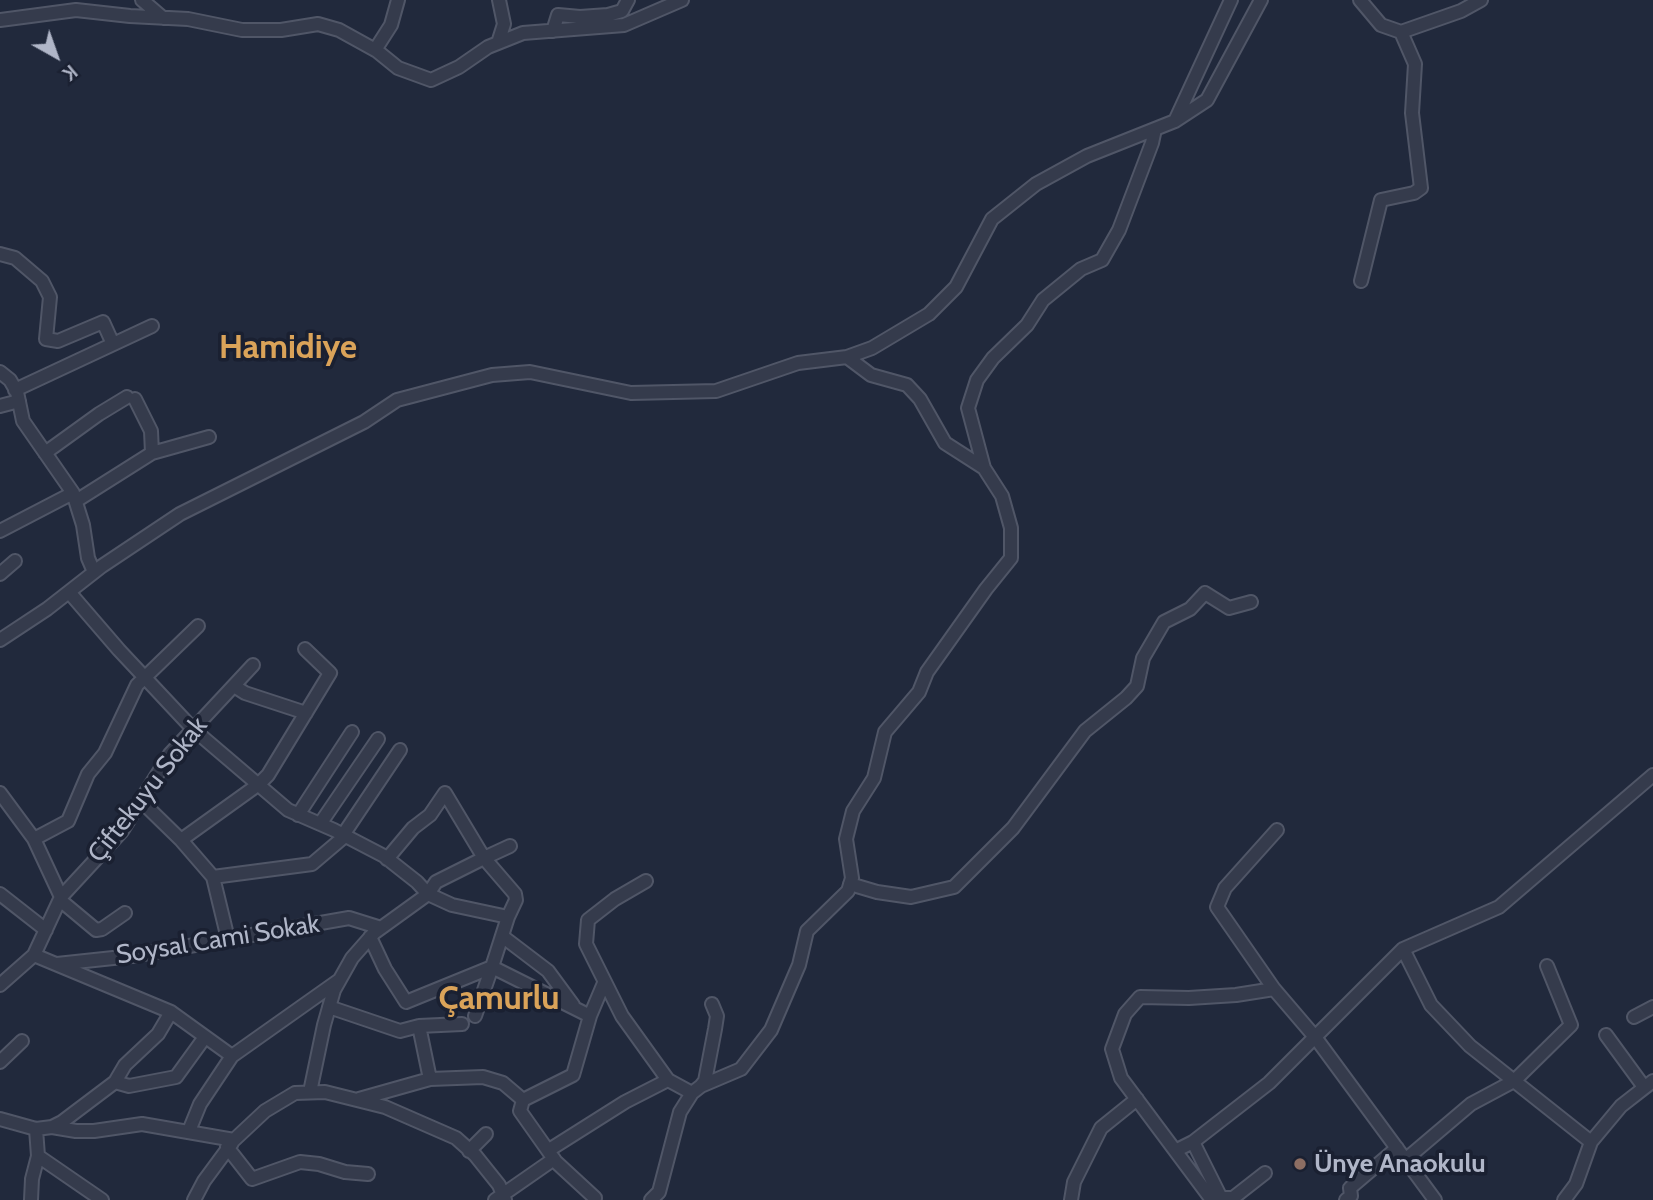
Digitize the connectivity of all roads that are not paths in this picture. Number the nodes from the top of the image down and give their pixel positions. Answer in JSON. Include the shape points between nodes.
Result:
{"nodes":[{"id":1,"x":142,"y":0,"type":"edge"},
{"id":2,"x":398,"y":0,"type":"edge"},
{"id":3,"x":499,"y":0,"type":"edge"},
{"id":4,"x":628,"y":0,"type":"edge"},
{"id":5,"x":682,"y":0,"type":"edge"},
{"id":6,"x":1231,"y":0,"type":"edge"},
{"id":7,"x":1261,"y":0,"type":"edge"},
{"id":8,"x":1360,"y":0,"type":"edge"},
{"id":9,"x":1481,"y":0,"type":"edge"},
{"id":10,"x":163,"y":18,"type":"junction"},
{"id":11,"x":0,"y":20,"type":"edge"},
{"id":12,"x":553,"y":31,"type":"junction"},
{"id":13,"x":1401,"y":32,"type":"junction"},
{"id":14,"x":498,"y":43,"type":"junction"},
{"id":15,"x":375,"y":50,"type":"junction"},
{"id":16,"x":1175,"y":121,"type":"junction"},
{"id":17,"x":1155,"y":129,"type":"junction"},
{"id":18,"x":0,"y":254,"type":"edge"},
{"id":19,"x":1361,"y":281,"type":"dead end"},
{"id":20,"x":152,"y":326,"type":"dead end"},
{"id":21,"x":113,"y":344,"type":"junction"},
{"id":22,"x":847,"y":356,"type":"junction"},
{"id":23,"x":0,"y":372,"type":"edge"},
{"id":24,"x":17,"y":395,"type":"junction"},
{"id":25,"x":0,"y":405,"type":"edge"},
{"id":26,"x":209,"y":437,"type":"dead end"},
{"id":27,"x":44,"y":453,"type":"junction"},
{"id":28,"x":152,"y":453,"type":"junction"},
{"id":29,"x":984,"y":468,"type":"junction"},
{"id":30,"x":74,"y":497,"type":"junction"},
{"id":31,"x":0,"y":531,"type":"edge"},
{"id":32,"x":15,"y":561,"type":"dead end"},
{"id":33,"x":94,"y":572,"type":"junction"},
{"id":34,"x":0,"y":574,"type":"edge"},
{"id":35,"x":69,"y":592,"type":"junction"},
{"id":36,"x":1251,"y":602,"type":"dead end"},
{"id":37,"x":198,"y":626,"type":"dead end"},
{"id":38,"x":0,"y":640,"type":"edge"},
{"id":39,"x":305,"y":649,"type":"dead end"},
{"id":40,"x":253,"y":665,"type":"dead end"},
{"id":41,"x":145,"y":677,"type":"junction"},
{"id":42,"x":234,"y":686,"type":"junction"},
{"id":43,"x":306,"y":713,"type":"junction"},
{"id":44,"x":193,"y":729,"type":"junction"},
{"id":45,"x":352,"y":732,"type":"dead end"},
{"id":46,"x":378,"y":739,"type":"dead end"},
{"id":47,"x":400,"y":750,"type":"dead end"},
{"id":48,"x":1653,"y":775,"type":"edge"},
{"id":49,"x":260,"y":784,"type":"junction"},
{"id":50,"x":0,"y":793,"type":"edge"},
{"id":51,"x":141,"y":801,"type":"junction"},
{"id":52,"x":298,"y":815,"type":"junction"},
{"id":53,"x":320,"y":824,"type":"junction"},
{"id":54,"x":1277,"y":830,"type":"dead end"},
{"id":55,"x":344,"y":835,"type":"junction"},
{"id":56,"x":34,"y":839,"type":"junction"},
{"id":57,"x":181,"y":840,"type":"junction"},
{"id":58,"x":510,"y":846,"type":"dead end"},
{"id":59,"x":484,"y":858,"type":"junction"},
{"id":60,"x":387,"y":859,"type":"junction"},
{"id":61,"x":213,"y":877,"type":"junction"},
{"id":62,"x":646,"y":881,"type":"dead end"},
{"id":63,"x":850,"y":884,"type":"junction"},
{"id":64,"x":0,"y":894,"type":"edge"},
{"id":65,"x":428,"y":894,"type":"junction"},
{"id":66,"x":61,"y":898,"type":"junction"},
{"id":67,"x":125,"y":913,"type":"dead end"},
{"id":68,"x":508,"y":916,"type":"junction"},
{"id":69,"x":381,"y":928,"type":"junction"},
{"id":70,"x":46,"y":930,"type":"junction"},
{"id":71,"x":502,"y":936,"type":"junction"},
{"id":72,"x":370,"y":937,"type":"junction"},
{"id":73,"x":228,"y":939,"type":"junction"},
{"id":74,"x":1403,"y":949,"type":"junction"},
{"id":75,"x":34,"y":955,"type":"junction"},
{"id":76,"x":53,"y":964,"type":"junction"},
{"id":77,"x":492,"y":967,"type":"junction"},
{"id":78,"x":1547,"y":967,"type":"dead end"},
{"id":79,"x":340,"y":980,"type":"junction"},
{"id":80,"x":604,"y":983,"type":"junction"},
{"id":81,"x":0,"y":985,"type":"edge"},
{"id":82,"x":1274,"y":989,"type":"junction"},
{"id":83,"x":712,"y":1004,"type":"dead end"},
{"id":84,"x":329,"y":1007,"type":"junction"},
{"id":85,"x":1653,"y":1007,"type":"edge"},
{"id":86,"x":575,"y":1009,"type":"junction"},
{"id":87,"x":171,"y":1012,"type":"junction"},
{"id":88,"x":475,"y":1016,"type":"dead end"},
{"id":89,"x":590,"y":1016,"type":"junction"},
{"id":90,"x":1634,"y":1017,"type":"dead end"},
{"id":91,"x":462,"y":1024,"type":"dead end"},
{"id":92,"x":419,"y":1026,"type":"junction"},
{"id":93,"x":1606,"y":1035,"type":"dead end"},
{"id":94,"x":205,"y":1037,"type":"junction"},
{"id":95,"x":1315,"y":1037,"type":"junction"},
{"id":96,"x":22,"y":1041,"type":"dead end"},
{"id":97,"x":232,"y":1056,"type":"junction"},
{"id":98,"x":0,"y":1062,"type":"edge"},
{"id":99,"x":430,"y":1079,"type":"junction"},
{"id":100,"x":668,"y":1080,"type":"junction"},
{"id":101,"x":1514,"y":1081,"type":"junction"},
{"id":102,"x":115,"y":1082,"type":"junction"},
{"id":103,"x":1649,"y":1084,"type":"edge"},
{"id":104,"x":697,"y":1089,"type":"junction"},
{"id":105,"x":92,"y":1090,"type":"dead end"},
{"id":106,"x":310,"y":1093,"type":"junction"},
{"id":107,"x":1137,"y":1098,"type":"junction"},
{"id":108,"x":358,"y":1099,"type":"junction"},
{"id":109,"x":523,"y":1100,"type":"junction"},
{"id":110,"x":87,"y":1103,"type":"junction"},
{"id":111,"x":0,"y":1119,"type":"edge"},
{"id":112,"x":52,"y":1127,"type":"junction"},
{"id":113,"x":36,"y":1129,"type":"junction"},
{"id":114,"x":189,"y":1131,"type":"junction"},
{"id":115,"x":486,"y":1134,"type":"dead end"},
{"id":116,"x":1193,"y":1142,"type":"junction"},
{"id":117,"x":1591,"y":1142,"type":"junction"},
{"id":118,"x":231,"y":1144,"type":"junction"},
{"id":119,"x":1397,"y":1148,"type":"junction"},
{"id":120,"x":469,"y":1150,"type":"junction"},
{"id":121,"x":1177,"y":1150,"type":"junction"},
{"id":122,"x":552,"y":1154,"type":"junction"},
{"id":123,"x":38,"y":1156,"type":"junction"},
{"id":124,"x":1405,"y":1160,"type":"junction"},
{"id":125,"x":1265,"y":1172,"type":"dead end"},
{"id":126,"x":368,"y":1174,"type":"dead end"},
{"id":127,"x":501,"y":1198,"type":"edge"},
{"id":128,"x":595,"y":1199,"type":"edge"},
{"id":129,"x":1216,"y":1199,"type":"edge"},
{"id":130,"x":31,"y":1200,"type":"edge"},
{"id":131,"x":102,"y":1200,"type":"edge"},
{"id":132,"x":194,"y":1200,"type":"edge"},
{"id":133,"x":651,"y":1200,"type":"edge"},
{"id":134,"x":1071,"y":1200,"type":"edge"},
{"id":135,"x":1346,"y":1200,"type":"edge"},
{"id":136,"x":1435,"y":1200,"type":"edge"},
{"id":137,"x":1564,"y":1200,"type":"edge"}],
"edges":[{"from":1,"to":10,"type":"street"},
{"from":2,"to":15,"type":"street","via":[[391,25]]},
{"from":3,"to":14,"type":"street","via":[[505,24]]},
{"from":4,"to":12,"type":"street","via":[[622,11],[608,15],[558,15]]},
{"from":5,"to":12,"type":"street","via":[[624,25]]},
{"from":6,"to":16,"type":"street"},
{"from":7,"to":16,"type":"street","via":[[1207,100]]},
{"from":8,"to":13,"type":"street","via":[[1381,25]]},
{"from":9,"to":13,"type":"street"},
{"from":10,"to":11,"type":"street","via":[[76,10]]},
{"from":10,"to":15,"type":"street","via":[[242,30],[318,24],[340,30]]},
{"from":12,"to":14,"type":"street","via":[[523,33]]},
{"from":13,"to":19,"type":"street","via":[[1415,64],[1412,113],[1421,188],[1381,200]]},
{"from":14,"to":15,"type":"street","via":[[430,80],[398,68]]},
{"from":16,"to":17,"type":"street"},
{"from":17,"to":22,"type":"street","via":[[1087,156],[1036,184],[992,219],[956,287],[929,314],[872,348]]},
{"from":17,"to":29,"type":"street","via":[[1119,230],[1102,260],[1081,269],[1044,300],[977,380],[968,408]]},
{"from":18,"to":21,"type":"street","via":[[15,257],[42,281],[50,297],[46,339],[58,341],[103,322]]},
{"from":20,"to":21,"type":"street"},
{"from":21,"to":24,"type":"street"},
{"from":22,"to":29,"type":"street","via":[[871,374],[907,385],[945,443]]},
{"from":22,"to":33,"type":"street","via":[[798,363],[716,391],[631,393],[530,372],[492,375],[397,400],[364,422],[180,514]]},
{"from":23,"to":24,"type":"street"},
{"from":24,"to":25,"type":"street"},
{"from":24,"to":27,"type":"street","via":[[23,421]]},
{"from":26,"to":28,"type":"street"},
{"from":27,"to":28,"type":"street","via":[[99,414],[131,398],[151,431]]},
{"from":27,"to":30,"type":"street"},
{"from":28,"to":30,"type":"street"},
{"from":29,"to":63,"type":"street","via":[[1002,496],[1011,528],[1011,558],[927,672],[919,692],[885,732],[874,778],[853,811],[846,839]]},
{"from":30,"to":31,"type":"street"},
{"from":30,"to":33,"type":"street"},
{"from":32,"to":34,"type":"street"},
{"from":33,"to":35,"type":"street"},
{"from":35,"to":38,"type":"street"},
{"from":35,"to":41,"type":"street"},
{"from":36,"to":63,"type":"street","via":[[1229,608],[1205,593],[1190,609],[1164,622],[1143,658],[1137,686],[1085,731],[1013,828],[954,887],[912,897]]},
{"from":37,"to":41,"type":"street"},
{"from":39,"to":43,"type":"street","via":[[330,673]]},
{"from":40,"to":42,"type":"street","name":"Çiftekuyu Sokak"},
{"from":41,"to":44,"type":"street"},
{"from":41,"to":56,"type":"street","via":[[105,753],[88,774],[68,821]]},
{"from":42,"to":43,"type":"street"},
{"from":42,"to":44,"type":"street","name":"Çiftekuyu Sokak"},
{"from":43,"to":49,"type":"street"},
{"from":44,"to":49,"type":"street"},
{"from":44,"to":51,"type":"street","name":"Çiftekuyu Sokak","via":[[158,771]]},
{"from":45,"to":52,"type":"street"},
{"from":46,"to":53,"type":"street"},
{"from":47,"to":55,"type":"street"},
{"from":48,"to":74,"type":"street","via":[[1499,907]]},
{"from":49,"to":52,"type":"street"},
{"from":49,"to":57,"type":"street"},
{"from":50,"to":56,"type":"street"},
{"from":51,"to":57,"type":"street"},
{"from":51,"to":66,"type":"street","name":"Çiftekuyu Sokak","via":[[122,831]]},
{"from":52,"to":53,"type":"street"},
{"from":53,"to":55,"type":"street"},
{"from":54,"to":82,"type":"street","via":[[1225,888],[1217,907]]},
{"from":55,"to":60,"type":"street"},
{"from":55,"to":61,"type":"street","via":[[312,864]]},
{"from":56,"to":66,"type":"street"},
{"from":57,"to":61,"type":"street"},
{"from":58,"to":59,"type":"street"},
{"from":59,"to":60,"type":"street","via":[[445,793]]},
{"from":59,"to":65,"type":"street","via":[[436,882]]},
{"from":59,"to":68,"type":"street","via":[[515,894]]},
{"from":60,"to":65,"type":"street"},
{"from":61,"to":73,"type":"street"},
{"from":62,"to":80,"type":"street","via":[[588,920],[586,944]]},
{"from":63,"to":104,"type":"street","via":[[807,931],[800,965],[757,1051],[741,1069]]},
{"from":64,"to":70,"type":"street"},
{"from":65,"to":68,"type":"street","via":[[452,905]]},
{"from":65,"to":69,"type":"street"},
{"from":66,"to":67,"type":"street","via":[[96,930]]},
{"from":66,"to":70,"type":"street","name":"Çiftekuyu Sokak"},
{"from":68,"to":71,"type":"street"},
{"from":69,"to":72,"type":"street"},
{"from":69,"to":73,"type":"street","name":"Soysal Cami Sokak","via":[[349,918]]},
{"from":70,"to":75,"type":"street","name":"Çiftekuyu Sokak"},
{"from":71,"to":77,"type":"street"},
{"from":71,"to":86,"type":"street","via":[[548,971]]},
{"from":72,"to":77,"type":"street","via":[[406,1002]]},
{"from":72,"to":79,"type":"street"},
{"from":73,"to":76,"type":"street","name":"Soysal Cami Sokak"},
{"from":74,"to":95,"type":"street"},
{"from":74,"to":101,"type":"street","via":[[1431,1005],[1470,1046]]},
{"from":75,"to":76,"type":"street"},
{"from":75,"to":81,"type":"street","name":"Çiftekuyu Sokak"},
{"from":76,"to":87,"type":"street"},
{"from":77,"to":86,"type":"street"},
{"from":77,"to":88,"type":"street"},
{"from":78,"to":101,"type":"street","via":[[1571,1025]]},
{"from":79,"to":84,"type":"street"},
{"from":79,"to":97,"type":"street"},
{"from":80,"to":89,"type":"street"},
{"from":80,"to":100,"type":"street"},
{"from":82,"to":95,"type":"street"},
{"from":82,"to":107,"type":"street","via":[[1189,998],[1140,997],[1125,1014],[1112,1049],[1121,1078]]},
{"from":83,"to":104,"type":"street","via":[[717,1016],[715,1029],[705,1081]]},
{"from":84,"to":92,"type":"street","via":[[400,1031]]},
{"from":84,"to":106,"type":"street"},
{"from":85,"to":90,"type":"street"},
{"from":86,"to":89,"type":"street"},
{"from":87,"to":94,"type":"street"},
{"from":87,"to":102,"type":"street","via":[[158,1034],[125,1065]]},
{"from":89,"to":109,"type":"street","via":[[573,1075]]},
{"from":91,"to":92,"type":"street"},
{"from":92,"to":99,"type":"street"},
{"from":93,"to":103,"type":"street"},
{"from":94,"to":97,"type":"street"},
{"from":94,"to":102,"type":"street","via":[[176,1077],[129,1086]]},
{"from":95,"to":116,"type":"street","via":[[1269,1083]]},
{"from":95,"to":119,"type":"street"},
{"from":96,"to":98,"type":"street"},
{"from":97,"to":114,"type":"street","via":[[200,1104]]},
{"from":99,"to":108,"type":"street"},
{"from":99,"to":109,"type":"street","via":[[483,1077],[503,1083]]},
{"from":100,"to":104,"type":"street"},
{"from":100,"to":122,"type":"street","via":[[615,1108]]},
{"from":101,"to":117,"type":"street"},
{"from":101,"to":124,"type":"street","via":[[1471,1104]]},
{"from":102,"to":110,"type":"street"},
{"from":103,"to":117,"type":"street","via":[[1621,1106]]},
{"from":104,"to":133,"type":"street","via":[[680,1112],[659,1192]]},
{"from":105,"to":110,"type":"street"},
{"from":106,"to":108,"type":"street"},
{"from":106,"to":118,"type":"street","via":[[295,1093],[265,1111]]},
{"from":107,"to":121,"type":"street"},
{"from":107,"to":134,"type":"street","via":[[1101,1128],[1074,1182]]},
{"from":108,"to":120,"type":"street","via":[[441,1130]]},
{"from":109,"to":122,"type":"street","via":[[520,1111]]},
{"from":110,"to":112,"type":"street"},
{"from":111,"to":113,"type":"street"},
{"from":112,"to":113,"type":"street"},
{"from":112,"to":114,"type":"street","via":[[94,1131],[142,1124]]},
{"from":113,"to":123,"type":"street"},
{"from":114,"to":118,"type":"street"},
{"from":115,"to":120,"type":"street"},
{"from":116,"to":121,"type":"street"},
{"from":116,"to":129,"type":"street"},
{"from":117,"to":137,"type":"street","via":[[1576,1184]]},
{"from":118,"to":126,"type":"street","via":[[252,1180],[300,1162]]},
{"from":118,"to":132,"type":"street"},
{"from":119,"to":124,"type":"street"},
{"from":119,"to":135,"type":"street","via":[[1350,1188]]},
{"from":120,"to":127,"type":"street","via":[[499,1185]]},
{"from":121,"to":129,"type":"street"},
{"from":122,"to":127,"type":"street"},
{"from":122,"to":128,"type":"street"},
{"from":123,"to":130,"type":"street"},
{"from":123,"to":131,"type":"street"},
{"from":124,"to":136,"type":"street"},
{"from":125,"to":129,"type":"street","via":[[1233,1198]]}]}
